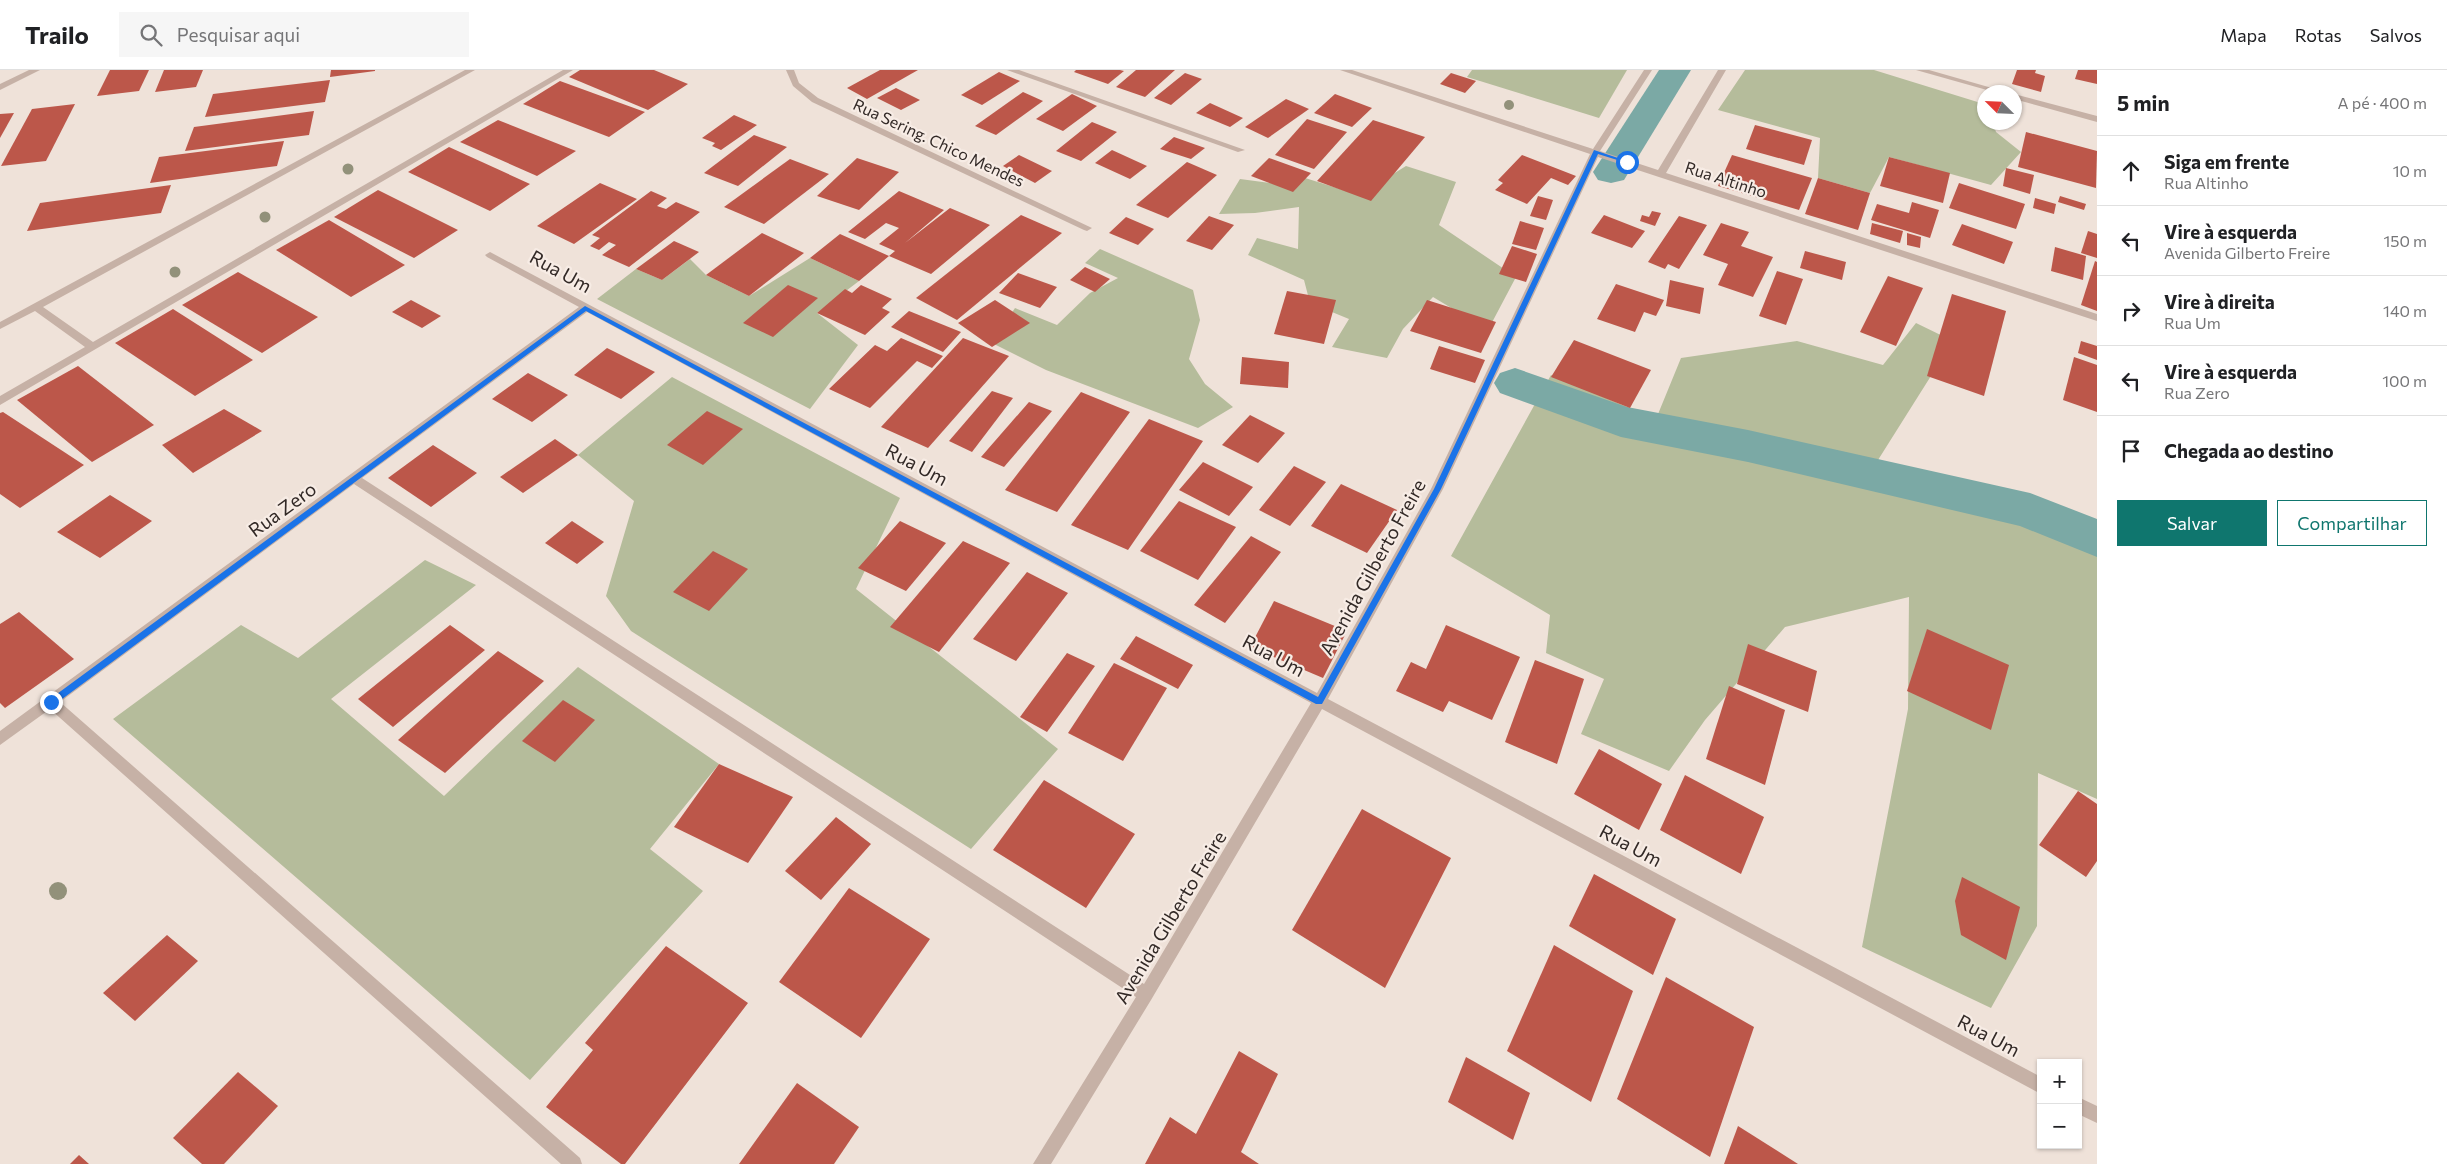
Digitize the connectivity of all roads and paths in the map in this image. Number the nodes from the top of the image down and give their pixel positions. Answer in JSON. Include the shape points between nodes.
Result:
{"nodes":[{"id":1,"x":36,"y":70,"type":"edge"},
{"id":2,"x":471,"y":70,"type":"edge"},
{"id":3,"x":569,"y":70,"type":"edge"},
{"id":4,"x":790,"y":70,"type":"edge"},
{"id":5,"x":1011,"y":70,"type":"edge"},
{"id":6,"x":1344,"y":70,"type":"edge"},
{"id":7,"x":1648,"y":70,"type":"edge"},
{"id":8,"x":1722,"y":70,"type":"edge"},
{"id":9,"x":1920,"y":70,"type":"edge"},
{"id":10,"x":1977,"y":85,"type":"edge"},
{"id":11,"x":0,"y":87,"type":"edge"},
{"id":12,"x":2022,"y":98,"type":"edge"},
{"id":13,"x":2097,"y":119,"type":"edge"},
{"id":14,"x":1241,"y":150,"type":"dead end"},
{"id":15,"x":1600,"y":153,"type":"junction"},
{"id":16,"x":1660,"y":173,"type":"junction"},
{"id":17,"x":1087,"y":228,"type":"dead end"},
{"id":18,"x":490,"y":255,"type":"dead end"},
{"id":19,"x":35,"y":306,"type":"junction"},
{"id":20,"x":585,"y":308,"type":"junction"},
{"id":21,"x":2097,"y":318,"type":"edge"},
{"id":22,"x":0,"y":326,"type":"edge"},
{"id":23,"x":93,"y":347,"type":"junction"},
{"id":24,"x":0,"y":402,"type":"edge"},
{"id":25,"x":356,"y":479,"type":"junction"},
{"id":26,"x":51,"y":702,"type":"junction"},
{"id":27,"x":1319,"y":702,"type":"junction"},
{"id":28,"x":0,"y":739,"type":"edge"},
{"id":29,"x":1146,"y":995,"type":"junction"},
{"id":30,"x":2037,"y":1084,"type":"edge"},
{"id":31,"x":2082,"y":1108,"type":"edge"},
{"id":32,"x":2097,"y":1115,"type":"edge"},
{"id":33,"x":574,"y":1164,"type":"edge"},
{"id":34,"x":1041,"y":1164,"type":"edge"}],
"edges":[{"from":1,"to":11,"type":"street"},
{"from":2,"to":19,"type":"street"},
{"from":3,"to":23,"type":"street"},
{"from":4,"to":17,"type":"street","name":"Rua Sering. Chico Mendes","via":[[793,82],[815,100]]},
{"from":5,"to":14,"type":"street"},
{"from":6,"to":15,"type":"street","name":"Rua Altinho"},
{"from":7,"to":15,"type":"street","name":"Avenida Gilberto Freire"},
{"from":8,"to":16,"type":"street"},
{"from":9,"to":10,"type":"street"},
{"from":12,"to":13,"type":"street"},
{"from":15,"to":16,"type":"street","name":"Rua Altinho"},
{"from":15,"to":27,"type":"street","name":"Avenida Gilberto Freire","via":[[1437,489]]},
{"from":16,"to":21,"type":"street","name":"Rua Altinho"},
{"from":18,"to":20,"type":"street","name":"Rua Um"},
{"from":19,"to":22,"type":"street"},
{"from":19,"to":23,"type":"street"},
{"from":20,"to":25,"type":"street","name":"Rua Zero"},
{"from":20,"to":27,"type":"street","name":"Rua Um"},
{"from":23,"to":24,"type":"street"},
{"from":25,"to":26,"type":"street","name":"Rua Zero"},
{"from":25,"to":29,"type":"street"},
{"from":26,"to":28,"type":"street","name":"Rua Zero"},
{"from":26,"to":33,"type":"street"},
{"from":27,"to":29,"type":"street","name":"Avenida Gilberto Freire"},
{"from":27,"to":30,"type":"street","name":"Rua Um"},
{"from":29,"to":34,"type":"street","name":"Avenida Gilberto Freire"},
{"from":31,"to":32,"type":"street"}]}
